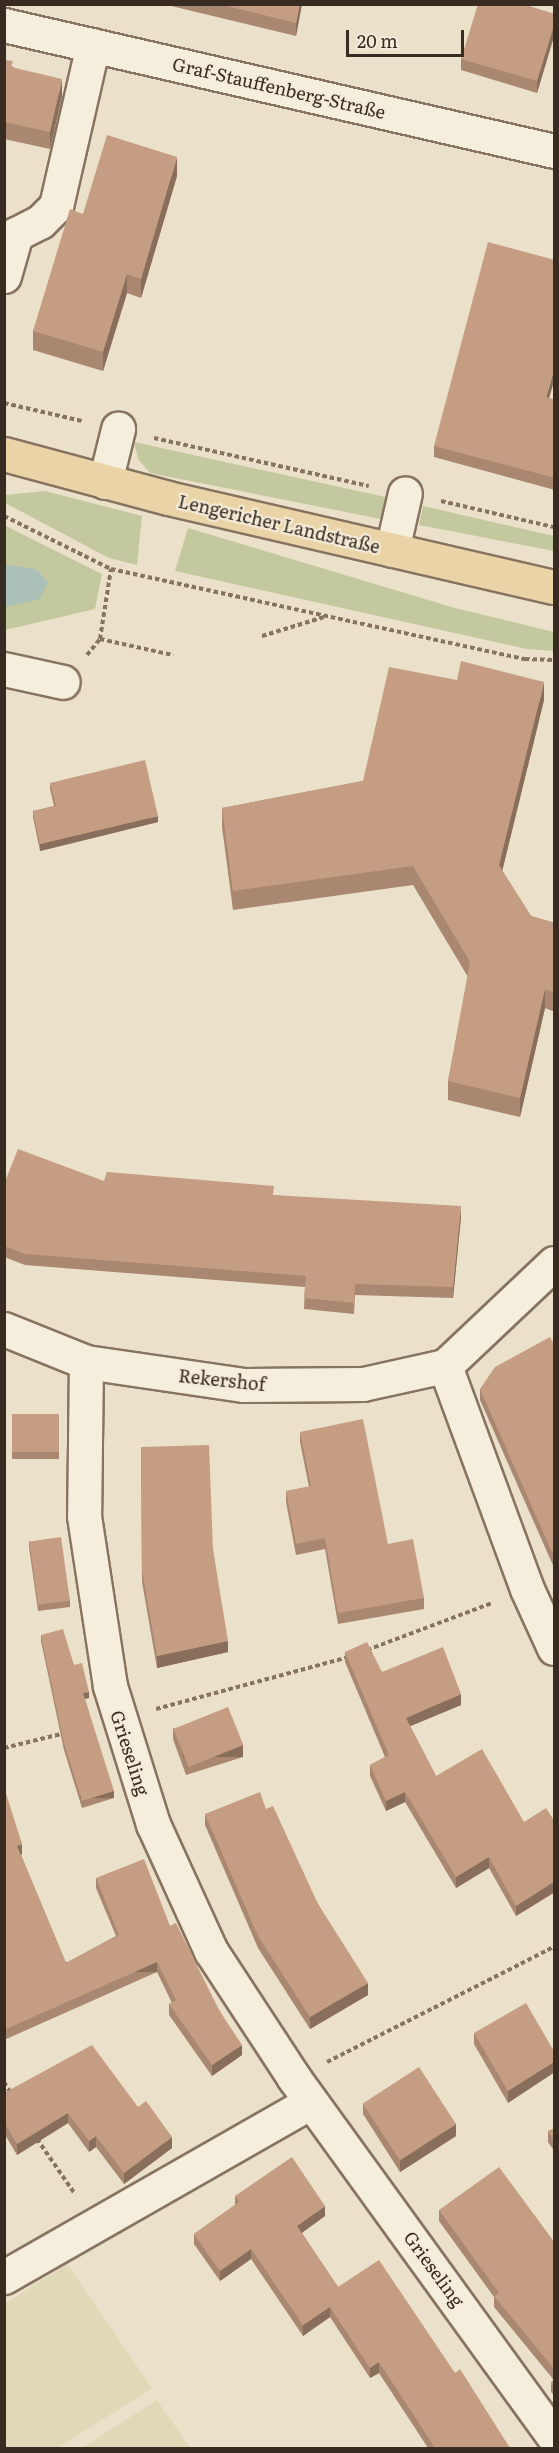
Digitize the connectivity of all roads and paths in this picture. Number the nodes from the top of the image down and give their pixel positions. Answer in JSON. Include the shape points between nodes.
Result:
{"nodes":[{"id":1,"x":4,"y":25,"type":"edge"},
{"id":2,"x":93,"y":45,"type":"junction"},
{"id":3,"x":555,"y":151,"type":"edge"},
{"id":4,"x":4,"y":276,"type":"edge"},
{"id":5,"x":4,"y":403,"type":"edge"},
{"id":6,"x":118,"y":429,"type":"junction"},
{"id":7,"x":4,"y":454,"type":"edge"},
{"id":8,"x":105,"y":482,"type":"junction"},
{"id":9,"x":405,"y":494,"type":"junction"},
{"id":10,"x":4,"y":516,"type":"edge"},
{"id":11,"x":555,"y":527,"type":"edge"},
{"id":12,"x":392,"y":550,"type":"junction"},
{"id":13,"x":111,"y":569,"type":"junction"},
{"id":14,"x":555,"y":588,"type":"edge"},
{"id":15,"x":326,"y":616,"type":"junction"},
{"id":16,"x":262,"y":636,"type":"dead end"},
{"id":17,"x":100,"y":639,"type":"junction"},
{"id":18,"x":173,"y":654,"type":"dead end"},
{"id":19,"x":555,"y":660,"type":"edge"},
{"id":20,"x":4,"y":669,"type":"edge"},
{"id":21,"x":63,"y":682,"type":"joint"},
{"id":22,"x":555,"y":1263,"type":"edge"},
{"id":23,"x":4,"y":1329,"type":"edge"},
{"id":24,"x":86,"y":1362,"type":"junction"},
{"id":25,"x":445,"y":1366,"type":"junction"},
{"id":26,"x":527,"y":1589,"type":"junction"},
{"id":27,"x":555,"y":1648,"type":"edge"},
{"id":28,"x":118,"y":1719,"type":"junction"},
{"id":29,"x":4,"y":1748,"type":"edge"},
{"id":30,"x":555,"y":1947,"type":"edge"},
{"id":31,"x":4,"y":2082,"type":"edge"},
{"id":32,"x":302,"y":2090,"type":"junction"},
{"id":33,"x":16,"y":2102,"type":"edge"},
{"id":34,"x":32,"y":2131,"type":"edge"},
{"id":35,"x":97,"y":2224,"type":"junction"},
{"id":36,"x":4,"y":2277,"type":"edge"},
{"id":37,"x":555,"y":2437,"type":"edge"}],
"edges":[{"from":1,"to":2,"type":"street","name":"Graf-Stauffenberg-Straße"},
{"from":2,"to":3,"type":"street","name":"Graf-Stauffenberg-Straße"},
{"from":2,"to":4,"type":"street","via":[[56,206],[40,222],[16,234]]},
{"from":5,"to":6,"type":"path"},
{"from":6,"to":8,"type":"street"},
{"from":6,"to":9,"type":"path"},
{"from":7,"to":8,"type":"main road","name":"Lengericher Landstraße"},
{"from":8,"to":12,"type":"main road","name":"Lengericher Landstraße"},
{"from":9,"to":11,"type":"path"},
{"from":9,"to":12,"type":"street"},
{"from":10,"to":13,"type":"path"},
{"from":12,"to":14,"type":"main road","name":"Lengericher Landstraße"},
{"from":13,"to":15,"type":"path"},
{"from":13,"to":17,"type":"path"},
{"from":15,"to":16,"type":"path"},
{"from":15,"to":19,"type":"path","via":[[525,659]]},
{"from":17,"to":18,"type":"path"},
{"from":17,"to":21,"type":"path"},
{"from":20,"to":21,"type":"street"},
{"from":22,"to":25,"type":"street"},
{"from":23,"to":24,"type":"street","name":"Rekershof"},
{"from":24,"to":25,"type":"street","name":"Rekershof","via":[[244,1385],[363,1384]]},
{"from":24,"to":28,"type":"street","name":"Grieseling","via":[[84,1516]]},
{"from":25,"to":26,"type":"street"},
{"from":26,"to":27,"type":"street"},
{"from":26,"to":28,"type":"path","via":[[323,1666]]},
{"from":28,"to":29,"type":"path"},
{"from":28,"to":32,"type":"street","name":"Grieseling","via":[[153,1824],[211,1951]]},
{"from":30,"to":32,"type":"path"},
{"from":31,"to":33,"type":"path"},
{"from":32,"to":35,"type":"street"},
{"from":32,"to":37,"type":"street","name":"Grieseling"},
{"from":34,"to":35,"type":"path"},
{"from":35,"to":36,"type":"street"}]}
